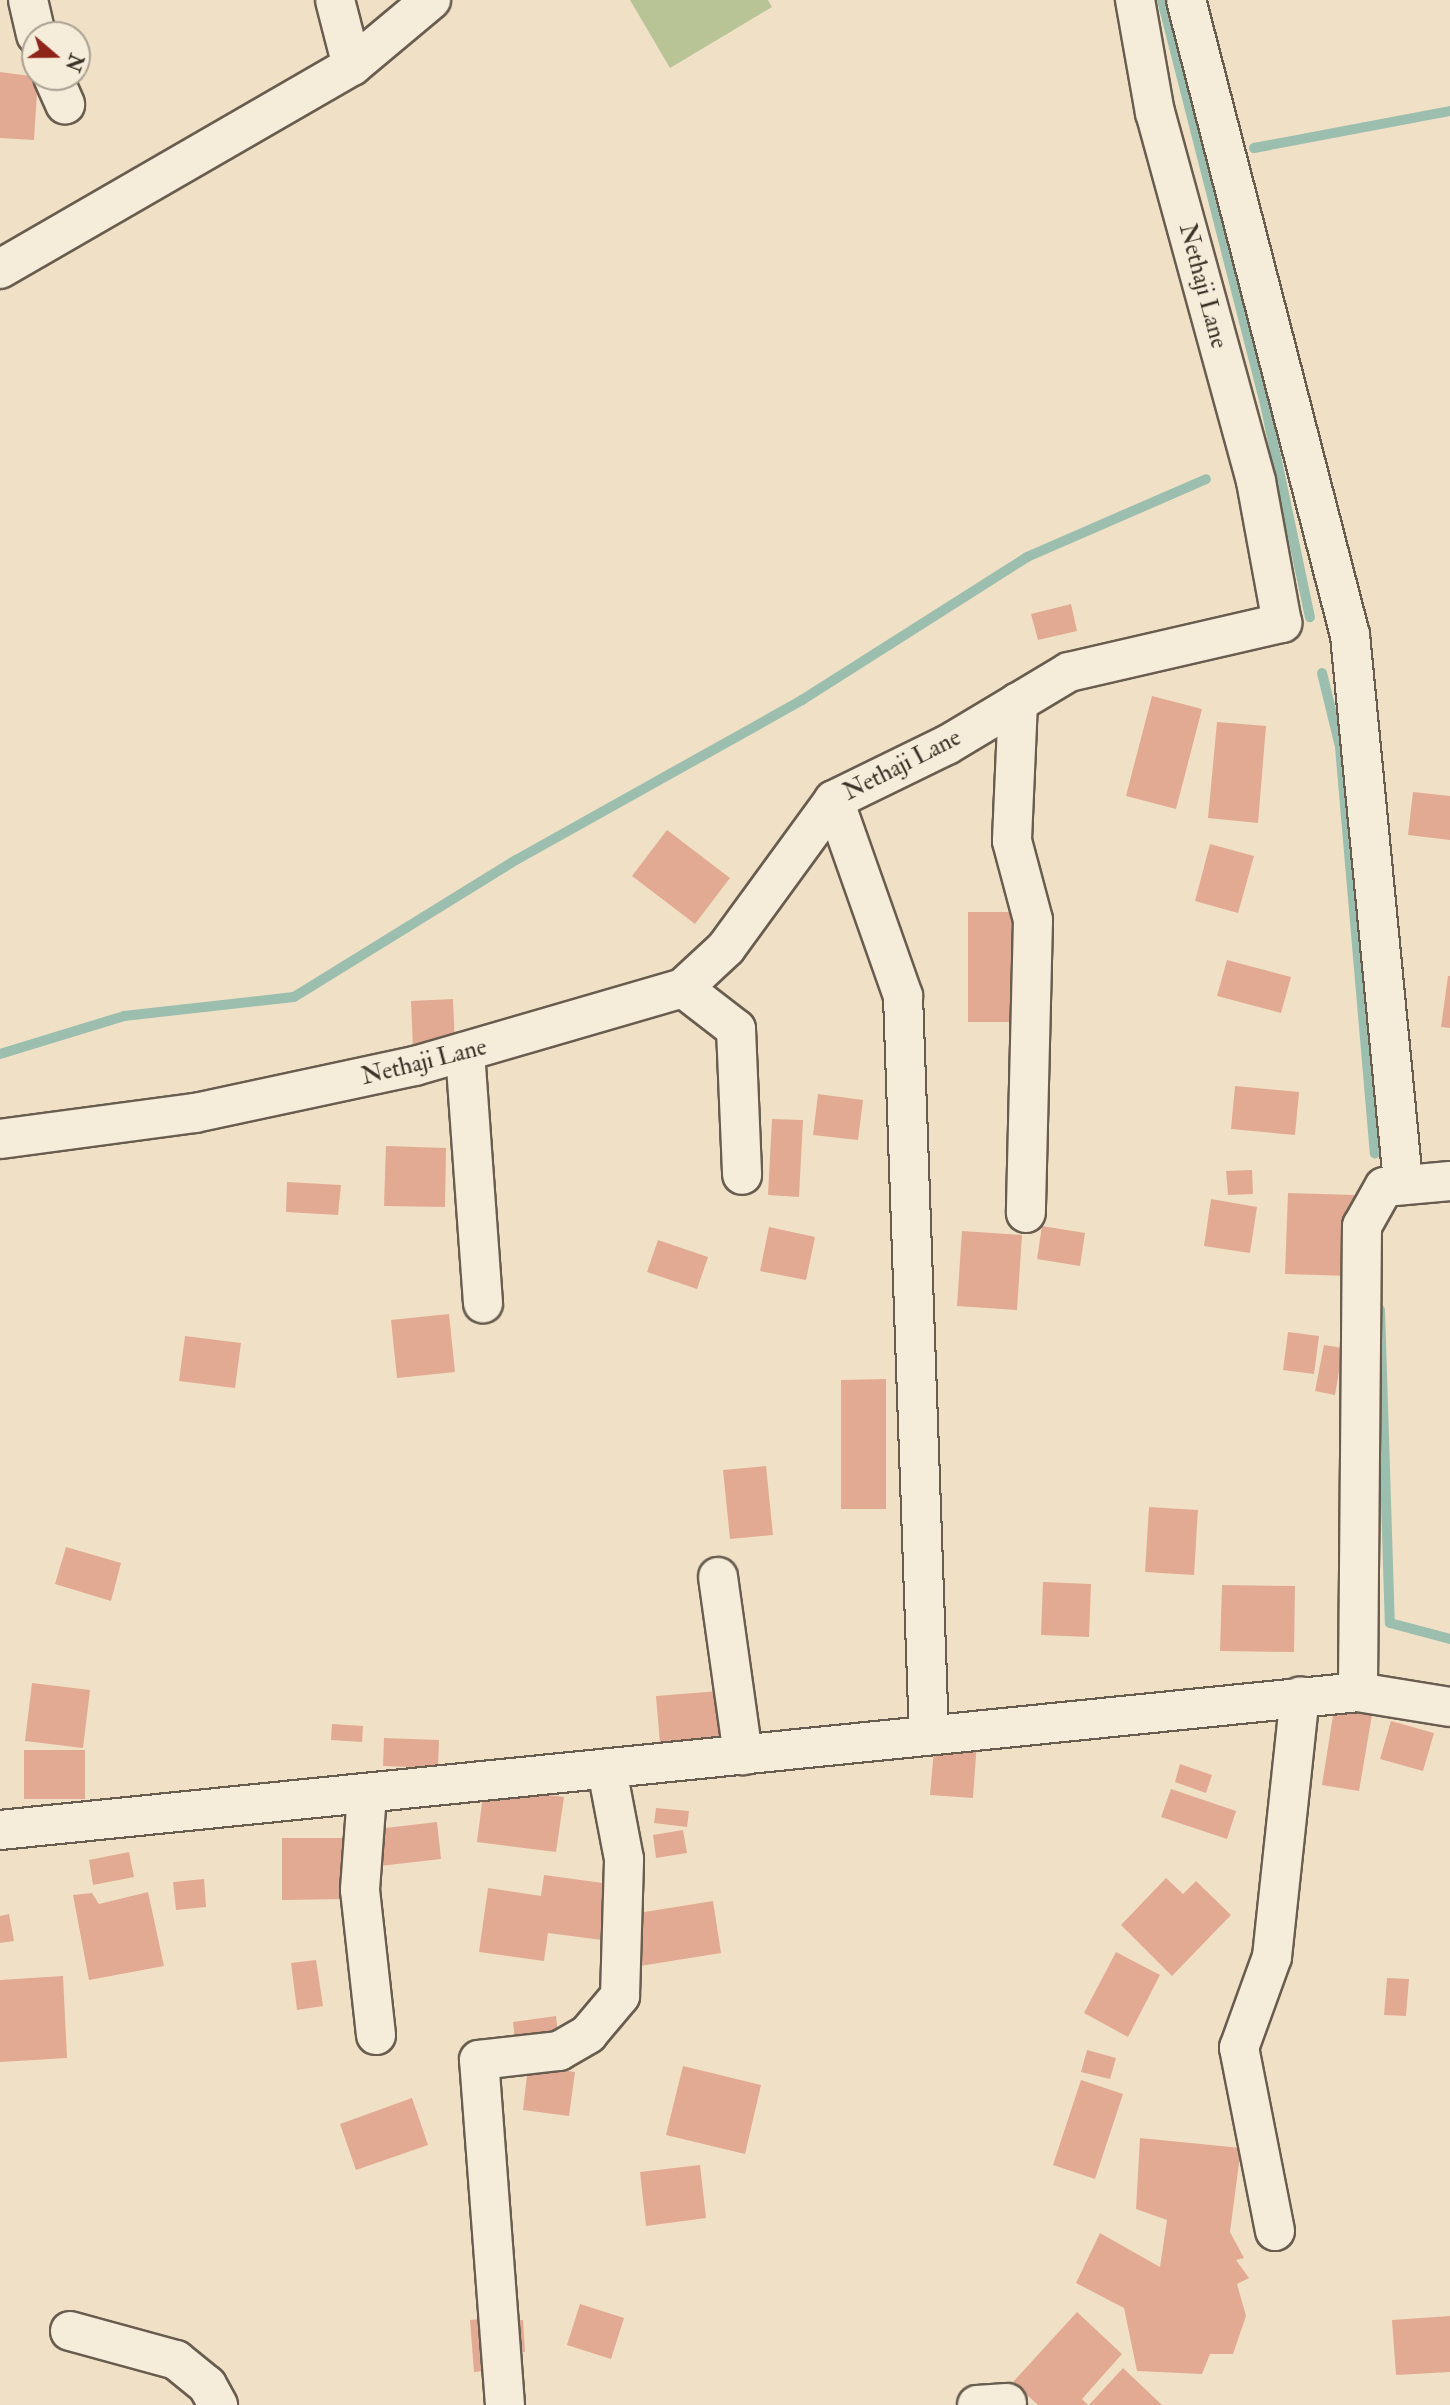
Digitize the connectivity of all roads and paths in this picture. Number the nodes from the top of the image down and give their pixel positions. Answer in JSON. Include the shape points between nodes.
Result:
{"nodes":[{"id":1,"x":28,"y":0,"type":"edge"},
{"id":2,"x":335,"y":0,"type":"edge"},
{"id":3,"x":431,"y":0,"type":"edge"},
{"id":4,"x":1135,"y":0,"type":"edge"},
{"id":5,"x":1186,"y":0,"type":"edge"},
{"id":6,"x":33,"y":21,"type":"edge"},
{"id":7,"x":352,"y":66,"type":"junction"},
{"id":8,"x":0,"y":269,"type":"edge"},
{"id":9,"x":1018,"y":702,"type":"junction"},
{"id":10,"x":834,"y":800,"type":"junction"},
{"id":11,"x":683,"y":988,"type":"junction"},
{"id":12,"x":465,"y":1052,"type":"junction"},
{"id":13,"x":0,"y":1139,"type":"edge"},
{"id":14,"x":742,"y":1175,"type":"dead end"},
{"id":15,"x":1403,"y":1181,"type":"junction"},
{"id":16,"x":1450,"y":1181,"type":"edge"},
{"id":17,"x":1026,"y":1213,"type":"dead end"},
{"id":18,"x":483,"y":1303,"type":"dead end"},
{"id":19,"x":718,"y":1577,"type":"dead end"},
{"id":20,"x":1358,"y":1692,"type":"junction"},
{"id":21,"x":1300,"y":1698,"type":"junction"},
{"id":22,"x":1450,"y":1707,"type":"edge"},
{"id":23,"x":929,"y":1736,"type":"junction"},
{"id":24,"x":743,"y":1755,"type":"junction"},
{"id":25,"x":607,"y":1770,"type":"junction"},
{"id":26,"x":367,"y":1794,"type":"junction"},
{"id":27,"x":0,"y":1830,"type":"edge"},
{"id":28,"x":376,"y":2035,"type":"dead end"},
{"id":29,"x":1275,"y":2231,"type":"dead end"},
{"id":30,"x":70,"y":2331,"type":"dead end"},
{"id":31,"x":218,"y":2405,"type":"edge"},
{"id":32,"x":505,"y":2405,"type":"edge"}],
"edges":[{"from":1,"to":6,"type":"street"},
{"from":2,"to":7,"type":"street"},
{"from":3,"to":7,"type":"street"},
{"from":4,"to":9,"type":"street","name":"Nethaji Lane","via":[[1155,113],[1256,481],[1282,622],[1069,672]]},
{"from":5,"to":15,"type":"street","via":[[1350,635]]},
{"from":7,"to":8,"type":"street"},
{"from":9,"to":10,"type":"street","name":"Nethaji Lane"},
{"from":9,"to":17,"type":"street","via":[[1012,841],[1033,920]]},
{"from":10,"to":11,"type":"street","name":"Nethaji Lane","via":[[726,948]]},
{"from":10,"to":23,"type":"street","via":[[903,996]]},
{"from":11,"to":12,"type":"street","name":"Nethaji Lane"},
{"from":11,"to":14,"type":"street","via":[[736,1030]]},
{"from":12,"to":13,"type":"street","name":"Nethaji Lane","via":[[195,1113]]},
{"from":12,"to":18,"type":"street"},
{"from":15,"to":16,"type":"street"},
{"from":15,"to":20,"type":"street","via":[[1384,1187],[1362,1226],[1364,1476]]},
{"from":19,"to":24,"type":"street"},
{"from":20,"to":21,"type":"street"},
{"from":20,"to":22,"type":"street"},
{"from":21,"to":23,"type":"street"},
{"from":21,"to":29,"type":"street","via":[[1272,1957],[1239,2048]]},
{"from":23,"to":24,"type":"street"},
{"from":24,"to":25,"type":"street"},
{"from":25,"to":26,"type":"street"},
{"from":25,"to":32,"type":"street","via":[[624,1859],[620,1996],[588,2034],[559,2051],[479,2060]]},
{"from":26,"to":27,"type":"street"},
{"from":26,"to":28,"type":"street","via":[[360,1890]]},
{"from":30,"to":31,"type":"street","via":[[176,2360],[208,2385]]}]}
